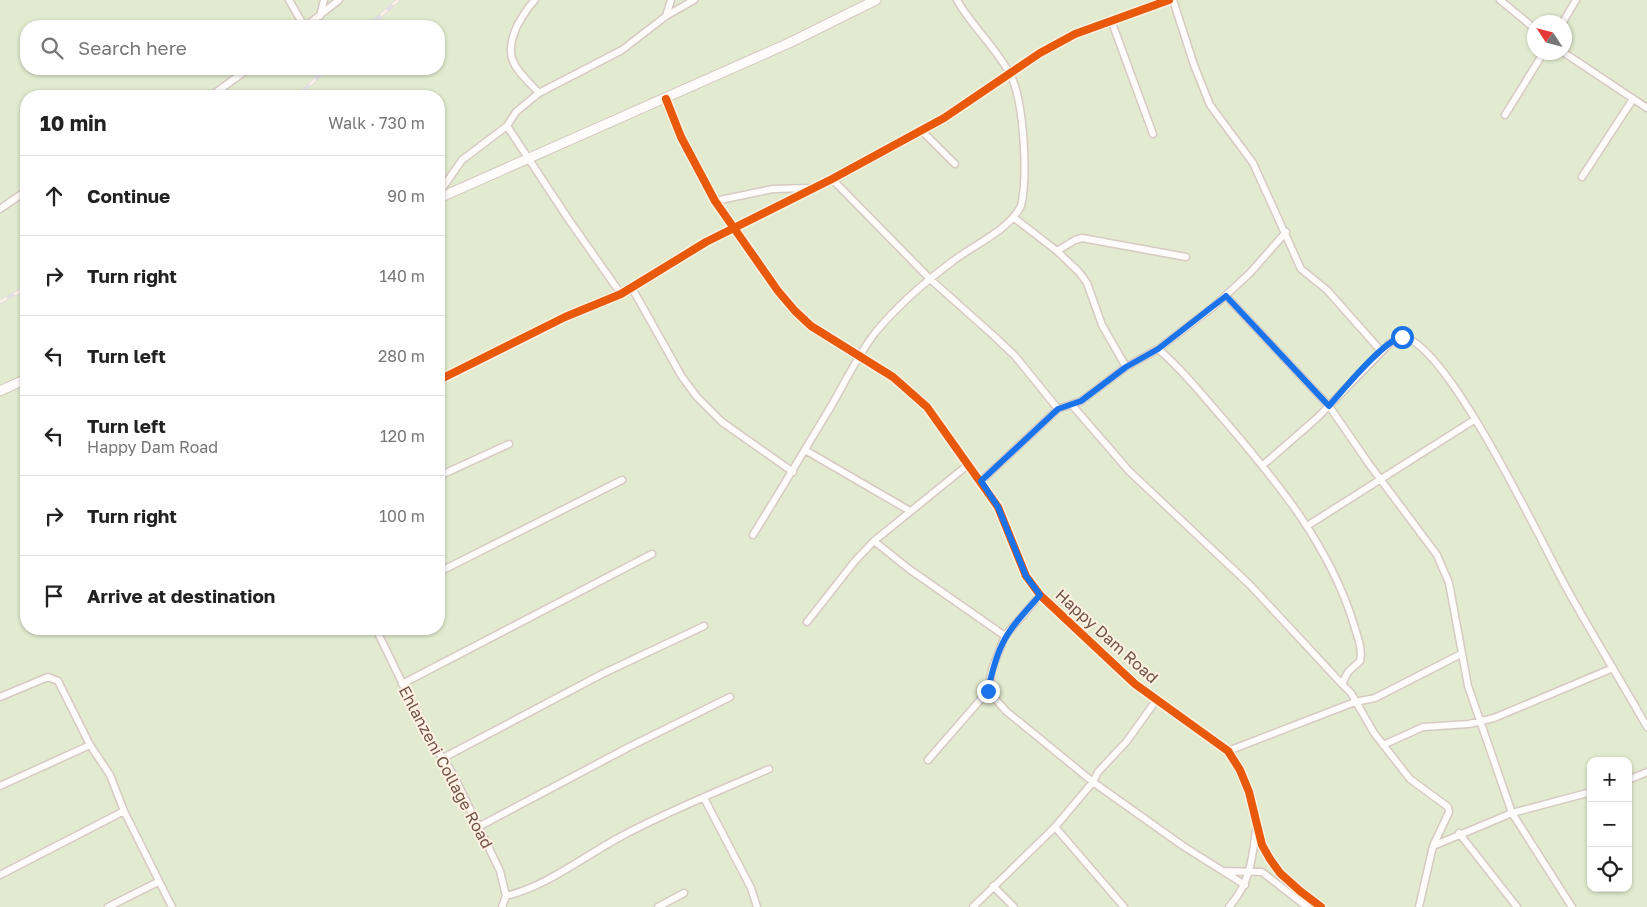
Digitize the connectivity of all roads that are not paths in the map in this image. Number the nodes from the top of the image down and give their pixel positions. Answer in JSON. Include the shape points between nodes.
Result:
{"nodes":[{"id":1,"x":289,"y":0,"type":"edge"},
{"id":2,"x":324,"y":0,"type":"edge"},
{"id":3,"x":339,"y":0,"type":"edge"},
{"id":4,"x":535,"y":0,"type":"edge"},
{"id":5,"x":671,"y":0,"type":"edge"},
{"id":6,"x":694,"y":0,"type":"edge"},
{"id":7,"x":876,"y":0,"type":"edge"},
{"id":8,"x":957,"y":0,"type":"edge"},
{"id":9,"x":1169,"y":0,"type":"edge"},
{"id":10,"x":1173,"y":0,"type":"edge"},
{"id":11,"x":1500,"y":0,"type":"edge"},
{"id":12,"x":1576,"y":0,"type":"edge"},
{"id":13,"x":1566,"y":15,"type":"edge"},
{"id":14,"x":320,"y":16,"type":"junction"},
{"id":15,"x":666,"y":16,"type":"junction"},
{"id":16,"x":301,"y":20,"type":"edge"},
{"id":17,"x":314,"y":20,"type":"edge"},
{"id":18,"x":1112,"y":20,"type":"junction"},
{"id":19,"x":1527,"y":22,"type":"edge"},
{"id":20,"x":1572,"y":58,"type":"edge"},
{"id":21,"x":1539,"y":60,"type":"edge"},
{"id":22,"x":240,"y":75,"type":"edge"},
{"id":23,"x":1010,"y":75,"type":"junction"},
{"id":24,"x":219,"y":90,"type":"edge"},
{"id":25,"x":539,"y":93,"type":"junction"},
{"id":26,"x":666,"y":99,"type":"junction"},
{"id":27,"x":1633,"y":99,"type":"junction"},
{"id":28,"x":1647,"y":108,"type":"edge"},
{"id":29,"x":1504,"y":115,"type":"dead end"},
{"id":30,"x":507,"y":126,"type":"junction"},
{"id":31,"x":921,"y":130,"type":"junction"},
{"id":32,"x":1153,"y":134,"type":"dead end"},
{"id":33,"x":527,"y":158,"type":"junction"},
{"id":34,"x":955,"y":164,"type":"dead end"},
{"id":35,"x":1582,"y":177,"type":"dead end"},
{"id":36,"x":832,"y":179,"type":"junction"},
{"id":37,"x":445,"y":184,"type":"edge"},
{"id":38,"x":815,"y":188,"type":"junction"},
{"id":39,"x":20,"y":195,"type":"edge"},
{"id":40,"x":445,"y":195,"type":"edge"},
{"id":41,"x":715,"y":201,"type":"junction"},
{"id":42,"x":0,"y":209,"type":"edge"},
{"id":43,"x":1013,"y":217,"type":"junction"},
{"id":44,"x":733,"y":229,"type":"junction"},
{"id":45,"x":1286,"y":232,"type":"junction"},
{"id":46,"x":1057,"y":251,"type":"junction"},
{"id":47,"x":1186,"y":257,"type":"dead end"},
{"id":48,"x":930,"y":279,"type":"junction"},
{"id":49,"x":632,"y":288,"type":"junction"},
{"id":50,"x":621,"y":294,"type":"junction"},
{"id":51,"x":1226,"y":296,"type":"junction"},
{"id":52,"x":1158,"y":349,"type":"junction"},
{"id":53,"x":1381,"y":351,"type":"junction"},
{"id":54,"x":860,"y":356,"type":"junction"},
{"id":55,"x":1126,"y":367,"type":"junction"},
{"id":56,"x":445,"y":377,"type":"edge"},
{"id":57,"x":20,"y":382,"type":"edge"},
{"id":58,"x":0,"y":391,"type":"edge"},
{"id":59,"x":1072,"y":405,"type":"junction"},
{"id":60,"x":1329,"y":406,"type":"junction"},
{"id":61,"x":1058,"y":409,"type":"junction"},
{"id":62,"x":1474,"y":420,"type":"junction"},
{"id":63,"x":509,"y":444,"type":"dead end"},
{"id":64,"x":805,"y":450,"type":"junction"},
{"id":65,"x":969,"y":464,"type":"junction"},
{"id":66,"x":1263,"y":465,"type":"junction"},
{"id":67,"x":793,"y":472,"type":"junction"},
{"id":68,"x":445,"y":473,"type":"edge"},
{"id":69,"x":1380,"y":478,"type":"junction"},
{"id":70,"x":622,"y":480,"type":"dead end"},
{"id":71,"x":981,"y":481,"type":"junction"},
{"id":72,"x":910,"y":511,"type":"junction"},
{"id":73,"x":1308,"y":526,"type":"junction"},
{"id":74,"x":752,"y":535,"type":"dead end"},
{"id":75,"x":874,"y":542,"type":"junction"},
{"id":76,"x":652,"y":554,"type":"dead end"},
{"id":77,"x":445,"y":569,"type":"edge"},
{"id":78,"x":1040,"y":595,"type":"junction"},
{"id":79,"x":807,"y":622,"type":"dead end"},
{"id":80,"x":704,"y":626,"type":"dead end"},
{"id":81,"x":379,"y":635,"type":"edge"},
{"id":82,"x":1005,"y":636,"type":"junction"},
{"id":83,"x":1461,"y":654,"type":"junction"},
{"id":84,"x":1613,"y":668,"type":"junction"},
{"id":85,"x":402,"y":684,"type":"junction"},
{"id":86,"x":1342,"y":684,"type":"junction"},
{"id":87,"x":988,"y":691,"type":"junction"},
{"id":88,"x":0,"y":697,"type":"edge"},
{"id":89,"x":730,"y":697,"type":"dead end"},
{"id":90,"x":1157,"y":699,"type":"junction"},
{"id":91,"x":1356,"y":702,"type":"junction"},
{"id":92,"x":1480,"y":721,"type":"junction"},
{"id":93,"x":1647,"y":727,"type":"edge"},
{"id":94,"x":90,"y":744,"type":"junction"},
{"id":95,"x":1383,"y":745,"type":"junction"},
{"id":96,"x":1228,"y":751,"type":"junction"},
{"id":97,"x":443,"y":758,"type":"junction"},
{"id":98,"x":928,"y":760,"type":"dead end"},
{"id":99,"x":769,"y":769,"type":"dead end"},
{"id":100,"x":1647,"y":772,"type":"edge"},
{"id":101,"x":1632,"y":778,"type":"edge"},
{"id":102,"x":1094,"y":782,"type":"junction"},
{"id":103,"x":0,"y":786,"type":"edge"},
{"id":104,"x":1587,"y":793,"type":"edge"},
{"id":105,"x":704,"y":798,"type":"junction"},
{"id":106,"x":124,"y":812,"type":"junction"},
{"id":107,"x":1512,"y":813,"type":"junction"},
{"id":108,"x":478,"y":827,"type":"junction"},
{"id":109,"x":1055,"y":827,"type":"junction"},
{"id":110,"x":1257,"y":827,"type":"junction"},
{"id":111,"x":1460,"y":833,"type":"junction"},
{"id":112,"x":1433,"y":846,"type":"junction"},
{"id":113,"x":1223,"y":871,"type":"junction"},
{"id":114,"x":1250,"y":871,"type":"junction"},
{"id":115,"x":0,"y":875,"type":"edge"},
{"id":116,"x":158,"y":882,"type":"junction"},
{"id":117,"x":1245,"y":885,"type":"junction"},
{"id":118,"x":993,"y":886,"type":"junction"},
{"id":119,"x":684,"y":893,"type":"dead end"},
{"id":120,"x":506,"y":896,"type":"junction"},
{"id":121,"x":108,"y":907,"type":"edge"},
{"id":122,"x":172,"y":907,"type":"edge"},
{"id":123,"x":502,"y":907,"type":"edge"},
{"id":124,"x":658,"y":907,"type":"edge"},
{"id":125,"x":757,"y":907,"type":"edge"},
{"id":126,"x":973,"y":907,"type":"edge"},
{"id":127,"x":1014,"y":907,"type":"edge"},
{"id":128,"x":1124,"y":907,"type":"edge"},
{"id":129,"x":1228,"y":907,"type":"edge"},
{"id":130,"x":1307,"y":907,"type":"edge"},
{"id":131,"x":1321,"y":907,"type":"edge"},
{"id":132,"x":1419,"y":907,"type":"edge"},
{"id":133,"x":1517,"y":907,"type":"edge"},
{"id":134,"x":1572,"y":907,"type":"edge"}],
"edges":[{"from":1,"to":16,"type":"street"},
{"from":2,"to":14,"type":"street"},
{"from":3,"to":14,"type":"street"},
{"from":4,"to":25,"type":"street","via":[[521,18],[509,50],[520,73]]},
{"from":5,"to":15,"type":"street"},
{"from":6,"to":15,"type":"street"},
{"from":7,"to":26,"type":"street"},
{"from":8,"to":23,"type":"street"},
{"from":9,"to":18,"type":"street"},
{"from":10,"to":45,"type":"street","via":[[1210,105],[1253,163]]},
{"from":11,"to":19,"type":"street"},
{"from":12,"to":13,"type":"street"},
{"from":14,"to":17,"type":"street"},
{"from":15,"to":25,"type":"street","via":[[622,50]]},
{"from":18,"to":23,"type":"street","via":[[1075,34]]},
{"from":18,"to":32,"type":"street"},
{"from":20,"to":27,"type":"street"},
{"from":21,"to":29,"type":"street"},
{"from":22,"to":24,"type":"street"},
{"from":23,"to":31,"type":"street"},
{"from":23,"to":43,"type":"street","via":[[1022,121],[1023,200]]},
{"from":25,"to":30,"type":"street","via":[[516,112]]},
{"from":26,"to":33,"type":"street"},
{"from":26,"to":41,"type":"street","name":"Happy Dam Road","via":[[680,137]]},
{"from":27,"to":28,"type":"street"},
{"from":27,"to":35,"type":"street"},
{"from":30,"to":33,"type":"street"},
{"from":30,"to":37,"type":"street","via":[[462,160]]},
{"from":31,"to":34,"type":"street"},
{"from":31,"to":36,"type":"street"},
{"from":33,"to":40,"type":"street"},
{"from":33,"to":50,"type":"street"},
{"from":36,"to":38,"type":"street"},
{"from":36,"to":48,"type":"street"},
{"from":38,"to":41,"type":"street","via":[[773,189]]},
{"from":38,"to":44,"type":"street"},
{"from":39,"to":42,"type":"street"},
{"from":41,"to":44,"type":"street","name":"Happy Dam Road"},
{"from":43,"to":46,"type":"street"},
{"from":43,"to":48,"type":"street"},
{"from":44,"to":49,"type":"street"},
{"from":44,"to":54,"type":"street","name":"Happy Dam Road","via":[[795,311],[812,326]]},
{"from":45,"to":51,"type":"street"},
{"from":45,"to":53,"type":"street","via":[[1301,269],[1327,290]]},
{"from":46,"to":47,"type":"street","via":[[1082,238]]},
{"from":46,"to":55,"type":"street","via":[[1087,284],[1102,325]]},
{"from":48,"to":54,"type":"street","via":[[895,312]]},
{"from":48,"to":61,"type":"street","via":[[1008,349]]},
{"from":49,"to":50,"type":"street"},
{"from":49,"to":67,"type":"street","via":[[682,378],[697,397],[722,422]]},
{"from":50,"to":56,"type":"street","via":[[565,317]]},
{"from":51,"to":52,"type":"street"},
{"from":51,"to":60,"type":"street"},
{"from":52,"to":55,"type":"street"},
{"from":52,"to":66,"type":"street","via":[[1188,378]]},
{"from":53,"to":60,"type":"street"},
{"from":53,"to":62,"type":"street","via":[[1397,338],[1411,339],[1440,366]]},
{"from":54,"to":64,"type":"street"},
{"from":54,"to":65,"type":"street","name":"Happy Dam Road","via":[[911,391],[927,407]]},
{"from":55,"to":59,"type":"street"},
{"from":57,"to":58,"type":"street"},
{"from":59,"to":61,"type":"street"},
{"from":59,"to":86,"type":"street","via":[[1123,464],[1250,585]]},
{"from":60,"to":66,"type":"street"},
{"from":60,"to":69,"type":"street"},
{"from":61,"to":71,"type":"street"},
{"from":62,"to":69,"type":"street"},
{"from":62,"to":84,"type":"street","via":[[1509,474],[1548,555]]},
{"from":63,"to":68,"type":"street"},
{"from":64,"to":67,"type":"street"},
{"from":64,"to":72,"type":"street"},
{"from":65,"to":71,"type":"street","name":"Happy Dam Road"},
{"from":65,"to":72,"type":"street"},
{"from":66,"to":73,"type":"street"},
{"from":67,"to":74,"type":"street"},
{"from":69,"to":73,"type":"street"},
{"from":69,"to":83,"type":"street","via":[[1429,541],[1443,566]]},
{"from":70,"to":77,"type":"street"},
{"from":71,"to":78,"type":"street","name":"Happy Dam Road","via":[[998,507],[1026,576]]},
{"from":72,"to":75,"type":"street"},
{"from":73,"to":86,"type":"street","via":[[1341,586],[1360,649],[1360,661],[1348,672]]},
{"from":75,"to":79,"type":"street"},
{"from":75,"to":82,"type":"street"},
{"from":76,"to":85,"type":"street"},
{"from":78,"to":82,"type":"street"},
{"from":78,"to":90,"type":"street","name":"Happy Dam Road","via":[[1136,684]]},
{"from":80,"to":97,"type":"street","via":[[602,674]]},
{"from":81,"to":85,"type":"street","name":"Ehlanzeni Collage Road"},
{"from":82,"to":87,"type":"street","via":[[992,669]]},
{"from":83,"to":91,"type":"street","via":[[1375,698]]},
{"from":83,"to":92,"type":"street"},
{"from":84,"to":92,"type":"street"},
{"from":84,"to":93,"type":"street"},
{"from":85,"to":97,"type":"street","name":"Ehlanzeni Collage Road"},
{"from":86,"to":91,"type":"street"},
{"from":87,"to":98,"type":"street"},
{"from":87,"to":102,"type":"street","via":[[1006,711]]},
{"from":88,"to":94,"type":"street","via":[[41,678],[54,678],[62,687]]},
{"from":89,"to":108,"type":"street"},
{"from":90,"to":96,"type":"street","name":"Happy Dam Road"},
{"from":90,"to":102,"type":"street","via":[[1142,722],[1098,772]]},
{"from":91,"to":95,"type":"street"},
{"from":91,"to":96,"type":"street"},
{"from":92,"to":95,"type":"street","via":[[1424,727]]},
{"from":92,"to":107,"type":"street"},
{"from":94,"to":103,"type":"street"},
{"from":94,"to":106,"type":"street","via":[[110,775]]},
{"from":95,"to":112,"type":"street","via":[[1410,779],[1448,807],[1449,812]]},
{"from":96,"to":110,"type":"street","name":"Happy Dam Road","via":[[1249,792]]},
{"from":97,"to":108,"type":"street","name":"Ehlanzeni Collage Road"},
{"from":99,"to":105,"type":"street"},
{"from":100,"to":101,"type":"street"},
{"from":102,"to":109,"type":"street"},
{"from":102,"to":113,"type":"street"},
{"from":104,"to":107,"type":"street"},
{"from":105,"to":120,"type":"street","via":[[620,837],[535,886]]},
{"from":105,"to":125,"type":"street","via":[[751,888]]},
{"from":106,"to":115,"type":"street"},
{"from":106,"to":116,"type":"street"},
{"from":107,"to":111,"type":"street"},
{"from":107,"to":134,"type":"street"},
{"from":108,"to":120,"type":"street","name":"Ehlanzeni Collage Road","via":[[500,871]]},
{"from":109,"to":118,"type":"street"},
{"from":109,"to":128,"type":"street"},
{"from":110,"to":114,"type":"street"},
{"from":110,"to":131,"type":"street","name":"Happy Dam Road","via":[[1262,845],[1280,873]]},
{"from":111,"to":112,"type":"street"},
{"from":111,"to":133,"type":"street"},
{"from":112,"to":132,"type":"street"},
{"from":113,"to":114,"type":"street"},
{"from":113,"to":117,"type":"street"},
{"from":114,"to":117,"type":"street"},
{"from":114,"to":130,"type":"street","via":[[1267,874]]},
{"from":116,"to":121,"type":"street"},
{"from":116,"to":122,"type":"street"},
{"from":117,"to":129,"type":"street"},
{"from":118,"to":126,"type":"street"},
{"from":118,"to":127,"type":"street"},
{"from":119,"to":124,"type":"street"},
{"from":120,"to":123,"type":"street"}]}
